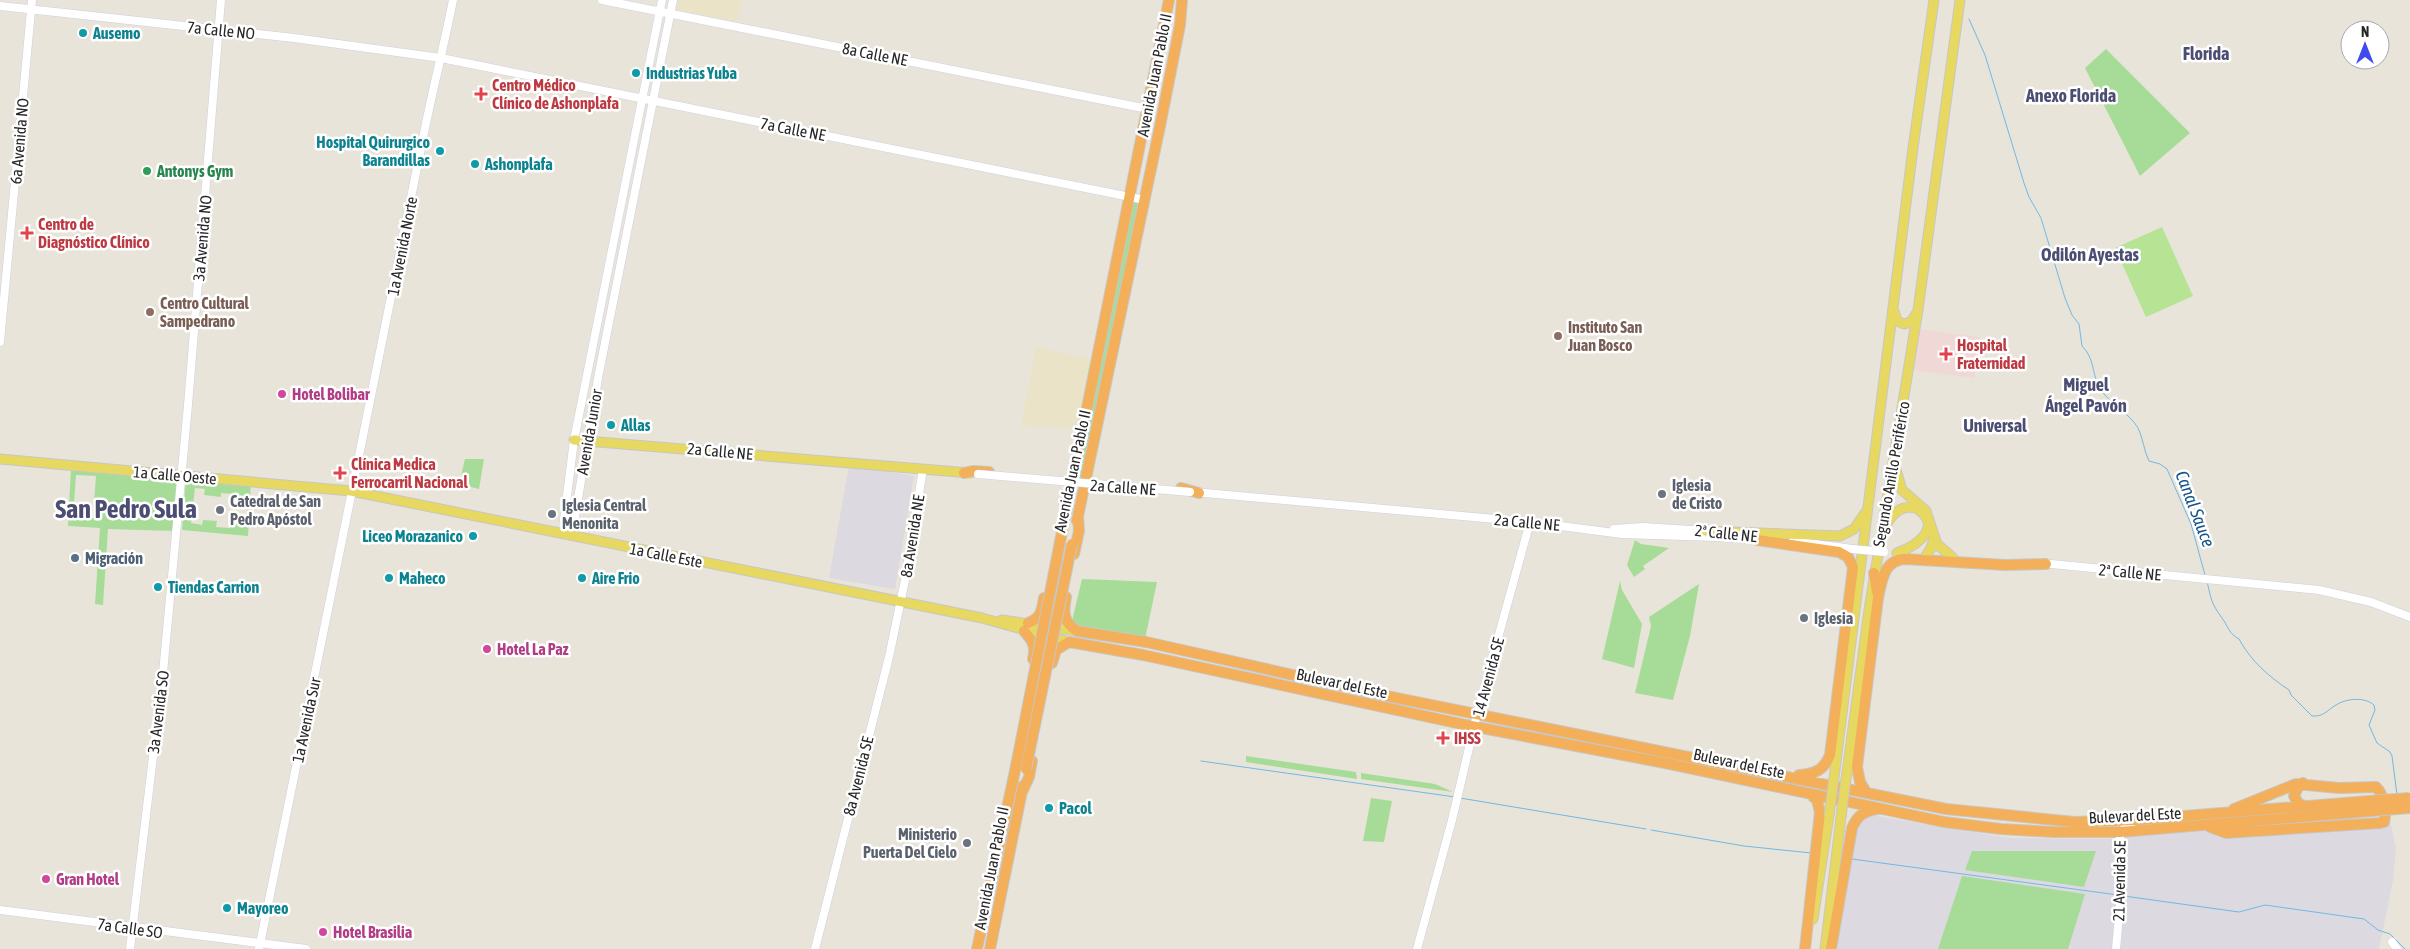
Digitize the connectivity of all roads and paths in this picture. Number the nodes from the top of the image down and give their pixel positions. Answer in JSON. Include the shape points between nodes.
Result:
{"nodes":[{"id":1,"x":32,"y":0,"type":"edge"},
{"id":2,"x":222,"y":0,"type":"edge"},
{"id":3,"x":453,"y":0,"type":"edge"},
{"id":4,"x":602,"y":0,"type":"edge"},
{"id":5,"x":662,"y":0,"type":"edge"},
{"id":6,"x":673,"y":0,"type":"edge"},
{"id":7,"x":1169,"y":0,"type":"edge"},
{"id":8,"x":1182,"y":0,"type":"edge"},
{"id":9,"x":1934,"y":0,"type":"edge"},
{"id":10,"x":1960,"y":0,"type":"edge"},
{"id":11,"x":0,"y":6,"type":"edge"},
{"id":12,"x":31,"y":9,"type":"junction"},
{"id":13,"x":660,"y":12,"type":"junction"},
{"id":14,"x":671,"y":14,"type":"junction"},
{"id":15,"x":219,"y":30,"type":"junction"},
{"id":16,"x":441,"y":58,"type":"junction"},
{"id":17,"x":642,"y":98,"type":"junction"},
{"id":18,"x":654,"y":101,"type":"junction"},
{"id":19,"x":1148,"y":109,"type":"junction"},
{"id":20,"x":1130,"y":197,"type":"junction"},
{"id":21,"x":1145,"y":200,"type":"junction"},
{"id":22,"x":1893,"y":306,"type":"junction"},
{"id":23,"x":1918,"y":310,"type":"junction"},
{"id":24,"x":0,"y":342,"type":"edge"},
{"id":25,"x":574,"y":440,"type":"junction"},
{"id":26,"x":586,"y":440,"type":"junction"},
{"id":27,"x":1893,"y":458,"type":"junction"},
{"id":28,"x":0,"y":459,"type":"edge"},
{"id":29,"x":1090,"y":459,"type":"junction"},
{"id":30,"x":1075,"y":467,"type":"junction"},
{"id":31,"x":923,"y":469,"type":"junction"},
{"id":32,"x":964,"y":473,"type":"junction"},
{"id":33,"x":978,"y":474,"type":"joint"},
{"id":34,"x":181,"y":475,"type":"junction"},
{"id":35,"x":1058,"y":482,"type":"junction"},
{"id":36,"x":1099,"y":486,"type":"junction"},
{"id":37,"x":351,"y":491,"type":"junction"},
{"id":38,"x":1195,"y":492,"type":"junction"},
{"id":39,"x":1069,"y":499,"type":"junction"},
{"id":40,"x":1081,"y":502,"type":"junction"},
{"id":41,"x":1868,"y":506,"type":"junction"},
{"id":42,"x":1066,"y":513,"type":"junction"},
{"id":43,"x":1078,"y":514,"type":"junction"},
{"id":44,"x":1530,"y":522,"type":"junction"},
{"id":45,"x":1604,"y":530,"type":"junction"},
{"id":46,"x":1703,"y":531,"type":"junction"},
{"id":47,"x":1880,"y":533,"type":"junction"},
{"id":48,"x":567,"y":535,"type":"junction"},
{"id":49,"x":1642,"y":535,"type":"joint"},
{"id":50,"x":1934,"y":538,"type":"junction"},
{"id":51,"x":1757,"y":540,"type":"junction"},
{"id":52,"x":1849,"y":549,"type":"junction"},
{"id":53,"x":1897,"y":554,"type":"junction"},
{"id":54,"x":1926,"y":556,"type":"junction"},
{"id":55,"x":1953,"y":558,"type":"junction"},
{"id":56,"x":2046,"y":564,"type":"junction"},
{"id":57,"x":1874,"y":573,"type":"junction"},
{"id":58,"x":1046,"y":588,"type":"junction"},
{"id":59,"x":1067,"y":589,"type":"junction"},
{"id":60,"x":1858,"y":590,"type":"junction"},
{"id":61,"x":1878,"y":598,"type":"junction"},
{"id":62,"x":1850,"y":600,"type":"junction"},
{"id":63,"x":901,"y":602,"type":"junction"},
{"id":64,"x":2410,"y":617,"type":"edge"},
{"id":65,"x":1026,"y":627,"type":"junction"},
{"id":66,"x":1077,"y":631,"type":"junction"},
{"id":67,"x":1069,"y":642,"type":"junction"},
{"id":68,"x":1030,"y":674,"type":"junction"},
{"id":69,"x":1049,"y":679,"type":"junction"},
{"id":70,"x":1477,"y":714,"type":"junction"},
{"id":71,"x":1474,"y":726,"type":"junction"},
{"id":72,"x":1021,"y":768,"type":"junction"},
{"id":73,"x":1790,"y":776,"type":"junction"},
{"id":74,"x":2303,"y":783,"type":"junction"},
{"id":75,"x":1011,"y":790,"type":"junction"},
{"id":76,"x":1022,"y":792,"type":"junction"},
{"id":77,"x":1866,"y":792,"type":"junction"},
{"id":78,"x":1808,"y":793,"type":"junction"},
{"id":79,"x":2410,"y":801,"type":"edge"},
{"id":80,"x":2320,"y":805,"type":"junction"},
{"id":81,"x":2304,"y":806,"type":"junction"},
{"id":82,"x":2370,"y":806,"type":"junction"},
{"id":83,"x":1882,"y":809,"type":"junction"},
{"id":84,"x":2223,"y":813,"type":"junction"},
{"id":85,"x":2357,"y":813,"type":"junction"},
{"id":86,"x":2136,"y":820,"type":"junction"},
{"id":87,"x":2252,"y":822,"type":"junction"},
{"id":88,"x":2206,"y":826,"type":"junction"},
{"id":89,"x":2297,"y":828,"type":"junction"},
{"id":90,"x":2120,"y":832,"type":"junction"},
{"id":91,"x":0,"y":910,"type":"edge"},
{"id":92,"x":984,"y":918,"type":"junction"},
{"id":93,"x":132,"y":928,"type":"junction"},
{"id":94,"x":991,"y":945,"type":"edge"},
{"id":95,"x":260,"y":946,"type":"edge"},
{"id":96,"x":130,"y":949,"type":"edge"},
{"id":97,"x":306,"y":949,"type":"edge"},
{"id":98,"x":814,"y":949,"type":"edge"},
{"id":99,"x":977,"y":949,"type":"edge"},
{"id":100,"x":1417,"y":949,"type":"edge"},
{"id":101,"x":1806,"y":949,"type":"edge"},
{"id":102,"x":1825,"y":949,"type":"edge"},
{"id":103,"x":1831,"y":949,"type":"edge"},
{"id":104,"x":2116,"y":949,"type":"edge"}],
"edges":[{"from":1,"to":12,"type":"street","name":"6a Avenida NO"},
{"from":2,"to":15,"type":"street","name":"3a Avenida NO"},
{"from":3,"to":16,"type":"street","name":"1a Avenida Norte"},
{"from":4,"to":13,"type":"street","name":"8a Calle NE"},
{"from":5,"to":13,"type":"street","name":"Avenida Junior"},
{"from":6,"to":14,"type":"street","name":"Avenida Junior"},
{"from":7,"to":19,"type":"highway","name":"Avenida Juan Pablo II"},
{"from":8,"to":21,"type":"highway","name":"Avenida Juan Pablo II","via":[[1180,25]]},
{"from":9,"to":22,"type":"main road","name":"Segundo Anillo Periférico"},
{"from":10,"to":23,"type":"main road","name":"Segundo Anillo Periférico"},
{"from":11,"to":12,"type":"street","name":"7a Calle NO"},
{"from":12,"to":15,"type":"street","name":"7a Calle NO"},
{"from":12,"to":24,"type":"street","name":"6a Avenida NO"},
{"from":13,"to":14,"type":"street","name":"8a Calle NE"},
{"from":13,"to":17,"type":"street","name":"Avenida Junior"},
{"from":14,"to":18,"type":"street","name":"Avenida Junior"},
{"from":14,"to":19,"type":"street","name":"8a Calle NE"},
{"from":15,"to":16,"type":"street","name":"7a Calle NO"},
{"from":15,"to":34,"type":"street","name":"3a Avenida NO"},
{"from":16,"to":17,"type":"street","name":"7a Calle NE"},
{"from":16,"to":37,"type":"street","name":"1a Avenida Norte"},
{"from":17,"to":18,"type":"street","name":"7a Calle NE"},
{"from":17,"to":25,"type":"street","name":"Avenida Junior"},
{"from":18,"to":20,"type":"street","name":"7a Calle NE"},
{"from":18,"to":26,"type":"street","name":"Avenida Junior"},
{"from":19,"to":20,"type":"highway","name":"Avenida Juan Pablo II"},
{"from":20,"to":21,"type":"street","name":"7a Calle NE"},
{"from":20,"to":30,"type":"highway","name":"Avenida Juan Pablo II"},
{"from":21,"to":29,"type":"highway","name":"Avenida Juan Pablo II"},
{"from":22,"to":23,"type":"main road","via":[[1896,318],[1904,324],[1913,320]]},
{"from":22,"to":41,"type":"main road","name":"Segundo Anillo Periférico"},
{"from":23,"to":27,"type":"main road","name":"Segundo Anillo Periférico"},
{"from":25,"to":26,"type":"main road","name":"2a Calle NE"},
{"from":25,"to":48,"type":"street","name":"Avenida Junior","via":[[564,520]]},
{"from":26,"to":31,"type":"main road","name":"2a Calle NE"},
{"from":26,"to":48,"type":"street","name":"Avenida Junior","via":[[574,523]]},
{"from":27,"to":47,"type":"main road","name":"Segundo Anillo Periférico"},
{"from":27,"to":50,"type":"main road","via":[[1902,490],[1928,513]]},
{"from":28,"to":34,"type":"main road","name":"1a Calle Oeste"},
{"from":29,"to":36,"type":"highway","via":[[1092,479]]},
{"from":29,"to":40,"type":"highway","name":"Avenida Juan Pablo II"},
{"from":30,"to":35,"type":"highway","via":[[1068,478]]},
{"from":30,"to":39,"type":"highway","name":"Avenida Juan Pablo II"},
{"from":31,"to":32,"type":"main road","name":"2a Calle NE"},
{"from":31,"to":63,"type":"street","name":"8a Avenida NE"},
{"from":32,"to":33,"type":"main road","name":"2a Calle NE"},
{"from":32,"to":35,"type":"highway","via":[[972,471]]},
{"from":33,"to":38,"type":"street","name":"2a Calle NE","bridge":true},
{"from":34,"to":37,"type":"main road","name":"1a Calle Oeste"},
{"from":34,"to":93,"type":"street","name":"3a Avenida SO","via":[[162,674]]},
{"from":35,"to":39,"type":"highway","via":[[1066,486]]},
{"from":36,"to":38,"type":"highway"},
{"from":36,"to":40,"type":"highway","via":[[1088,489]]},
{"from":37,"to":48,"type":"main road","name":"1a Calle Este"},
{"from":37,"to":95,"type":"street","name":"1a Avenida Sur"},
{"from":38,"to":44,"type":"street","name":"2a Calle NE"},
{"from":39,"to":42,"type":"highway","name":"Avenida Juan Pablo II"},
{"from":40,"to":43,"type":"highway","name":"Avenida Juan Pablo II"},
{"from":41,"to":46,"type":"main road","via":[[1854,529],[1840,536]]},
{"from":41,"to":60,"type":"main road","name":"Segundo Anillo Periférico"},
{"from":42,"to":58,"type":"highway","via":[[1058,527]]},
{"from":42,"to":72,"type":"highway","name":"Avenida Juan Pablo II","bridge":true},
{"from":43,"to":59,"type":"highway","via":[[1079,531]]},
{"from":43,"to":72,"type":"highway","name":"Avenida Juan Pablo II","bridge":true},
{"from":44,"to":45,"type":"street","name":"2a Calle NE"},
{"from":44,"to":70,"type":"street","name":"14 Avenida SE"},
{"from":45,"to":46,"type":"street","name":"2ª Calle NE","via":[[1643,527]]},
{"from":45,"to":49,"type":"street","name":"2a Calle NE"},
{"from":46,"to":52,"type":"street","name":"2ª Calle NE"},
{"from":47,"to":53,"type":"main road","via":[[1902,508],[1916,508],[1924,516],[1927,527],[1922,540]]},
{"from":47,"to":57,"type":"main road","name":"Segundo Anillo Periférico"},
{"from":48,"to":63,"type":"main road","name":"1a Calle Este"},
{"from":49,"to":51,"type":"street","name":"2ª Calle NE"},
{"from":50,"to":54,"type":"main road"},
{"from":50,"to":55,"type":"main road","via":[[1940,548]]},
{"from":51,"to":52,"type":"street","name":"2ª Calle NE"},
{"from":51,"to":62,"type":"highway","via":[[1845,555],[1853,567]]},
{"from":52,"to":53,"type":"street","name":"2ª Calle NE","bridge":true},
{"from":53,"to":54,"type":"street","name":"2ª Calle NE"},
{"from":54,"to":55,"type":"street","name":"2ª Calle NE"},
{"from":55,"to":56,"type":"street","name":"2ª Calle NE"},
{"from":56,"to":61,"type":"highway","via":[[1899,559],[1887,567]]},
{"from":56,"to":64,"type":"street","name":"2ª Calle NE","via":[[2293,587],[2346,595]]},
{"from":57,"to":61,"type":"highway"},
{"from":57,"to":102,"type":"main road","name":"Segundo Anillo Periférico","bridge":true},
{"from":58,"to":59,"type":"highway","via":[[1054,595]]},
{"from":58,"to":65,"type":"highway","via":[[1040,616]]},
{"from":59,"to":66,"type":"highway","via":[[1065,620]]},
{"from":60,"to":62,"type":"main road"},
{"from":60,"to":101,"type":"main road","name":"Segundo Anillo Periférico","bridge":true,"via":[[1829,816]]},
{"from":61,"to":77,"type":"highway","via":[[1857,767]]},
{"from":62,"to":73,"type":"highway","via":[[1830,755],[1819,771]]},
{"from":63,"to":65,"type":"main road","name":"1a Calle Este"},
{"from":63,"to":98,"type":"street","name":"8a Avenida SE"},
{"from":65,"to":66,"type":"main road","name":"1a Calle Este"},
{"from":65,"to":67,"type":"main road","name":"1a Calle Este"},
{"from":65,"to":68,"type":"highway","via":[[1035,649]]},
{"from":66,"to":70,"type":"highway","name":"Bulevar del Este","via":[[1146,642]]},
{"from":67,"to":69,"type":"highway","via":[[1054,654]]},
{"from":67,"to":71,"type":"highway","name":"Bulevar del Este"},
{"from":68,"to":69,"type":"highway","via":[[1043,672]]},
{"from":68,"to":75,"type":"highway","via":[[1009,775]]},
{"from":69,"to":76,"type":"highway"},
{"from":70,"to":71,"type":"street","name":"14 Avenida SE"},
{"from":70,"to":73,"type":"highway","name":"Bulevar del Este"},
{"from":71,"to":78,"type":"highway","name":"Bulevar del Este"},
{"from":71,"to":100,"type":"street","name":"14 Avenida SE"},
{"from":72,"to":75,"type":"highway","name":"Avenida Juan Pablo II"},
{"from":72,"to":76,"type":"highway","name":"Avenida Juan Pablo II"},
{"from":73,"to":77,"type":"highway","name":"Bulevar del Este"},
{"from":74,"to":81,"type":"highway","via":[[2294,796]]},
{"from":74,"to":84,"type":"highway"},
{"from":74,"to":89,"type":"highway","via":[[2339,788],[2376,787],[2385,807],[2384,822]]},
{"from":75,"to":92,"type":"highway","name":"Avenida Juan Pablo II"},
{"from":76,"to":94,"type":"highway","name":"Avenida Juan Pablo II"},
{"from":77,"to":86,"type":"highway","name":"Bulevar del Este","via":[[1991,815],[2074,822]]},
{"from":78,"to":83,"type":"highway","name":"Bulevar del Este"},
{"from":78,"to":101,"type":"highway","via":[[1817,800],[1820,812]]},
{"from":79,"to":82,"type":"highway","name":"Bulevar del Este","bridge":true},
{"from":80,"to":81,"type":"highway","name":"Bulevar del Este"},
{"from":80,"to":82,"type":"highway","name":"Bulevar del Este"},
{"from":80,"to":87,"type":"highway","via":[[2316,813]]},
{"from":81,"to":84,"type":"highway","name":"Bulevar del Este"},
{"from":82,"to":85,"type":"highway","name":"Bulevar del Este"},
{"from":83,"to":90,"type":"highway","name":"Bulevar del Este","via":[[1944,822],[2001,829]]},
{"from":83,"to":103,"type":"highway","via":[[1863,813],[1852,828]]},
{"from":84,"to":86,"type":"highway","name":"Bulevar del Este"},
{"from":85,"to":87,"type":"highway","name":"Bulevar del Este"},
{"from":85,"to":89,"type":"highway","via":[[2352,818],[2305,823]]},
{"from":86,"to":90,"type":"street","name":"21 Avenida SE"},
{"from":87,"to":88,"type":"highway","name":"Bulevar del Este"},
{"from":88,"to":89,"type":"highway","via":[[2226,833]]},
{"from":88,"to":90,"type":"highway","name":"Bulevar del Este"},
{"from":90,"to":104,"type":"street","name":"21 Avenida SE"},
{"from":91,"to":93,"type":"street","name":"7a Calle SO"},
{"from":92,"to":94,"type":"highway","via":[[987,922],[986,939]]},
{"from":92,"to":99,"type":"highway","name":"Avenida Juan Pablo II"},
{"from":93,"to":95,"type":"street","name":"7a Calle SO"},
{"from":93,"to":96,"type":"street","name":"3a Avenida SO"},
{"from":95,"to":97,"type":"street","name":"7a Calle SO"}]}
